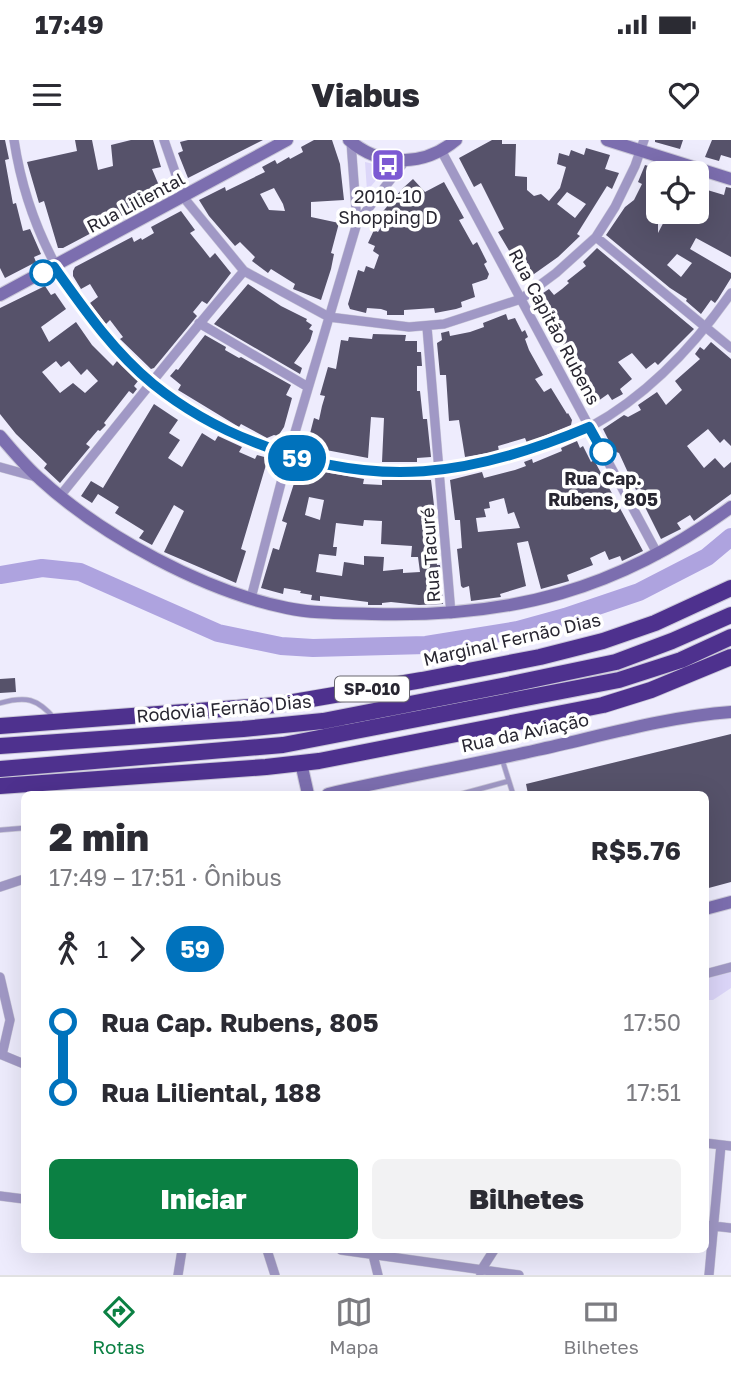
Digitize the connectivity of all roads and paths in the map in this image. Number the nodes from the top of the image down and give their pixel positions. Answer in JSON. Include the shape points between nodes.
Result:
{"nodes":[{"id":1,"x":14,"y":140,"type":"edge"},
{"id":2,"x":164,"y":140,"type":"edge"},
{"id":3,"x":287,"y":140,"type":"edge"},
{"id":4,"x":456,"y":140,"type":"edge"},
{"id":5,"x":607,"y":140,"type":"edge"},
{"id":6,"x":350,"y":141,"type":"edge"},
{"id":7,"x":643,"y":145,"type":"edge"},
{"id":8,"x":442,"y":152,"type":"junction"},
{"id":9,"x":405,"y":161,"type":"junction"},
{"id":10,"x":731,"y":179,"type":"edge"},
{"id":11,"x":184,"y":198,"type":"junction"},
{"id":12,"x":357,"y":223,"type":"junction"},
{"id":13,"x":596,"y":237,"type":"junction"},
{"id":14,"x":54,"y":267,"type":"junction"},
{"id":15,"x":244,"y":271,"type":"junction"},
{"id":16,"x":731,"y":293,"type":"edge"},
{"id":17,"x":0,"y":295,"type":"edge"},
{"id":18,"x":521,"y":299,"type":"junction"},
{"id":19,"x":329,"y":317,"type":"junction"},
{"id":20,"x":199,"y":323,"type":"junction"},
{"id":21,"x":427,"y":327,"type":"junction"},
{"id":22,"x":707,"y":328,"type":"junction"},
{"id":23,"x":731,"y":348,"type":"edge"},
{"id":24,"x":153,"y":384,"type":"junction"},
{"id":25,"x":308,"y":387,"type":"junction"},
{"id":26,"x":589,"y":427,"type":"junction"},
{"id":27,"x":0,"y":436,"type":"edge"},
{"id":28,"x":288,"y":456,"type":"junction"},
{"id":29,"x":0,"y":467,"type":"edge"},
{"id":30,"x":440,"y":470,"type":"junction"},
{"id":31,"x":38,"y":478,"type":"junction"},
{"id":32,"x":60,"y":496,"type":"junction"},
{"id":33,"x":731,"y":507,"type":"edge"},
{"id":34,"x":658,"y":555,"type":"junction"},
{"id":35,"x":731,"y":588,"type":"edge"},
{"id":36,"x":251,"y":598,"type":"junction"},
{"id":37,"x":451,"y":614,"type":"junction"},
{"id":38,"x":731,"y":615,"type":"edge"},
{"id":39,"x":731,"y":637,"type":"edge"},
{"id":40,"x":731,"y":657,"type":"edge"},
{"id":41,"x":0,"y":703,"type":"edge"},
{"id":42,"x":731,"y":712,"type":"edge"},
{"id":43,"x":58,"y":722,"type":"junction"},
{"id":44,"x":0,"y":726,"type":"edge"},
{"id":45,"x":0,"y":746,"type":"edge"},
{"id":46,"x":501,"y":758,"type":"junction"},
{"id":47,"x":302,"y":763,"type":"junction"},
{"id":48,"x":0,"y":769,"type":"edge"},
{"id":49,"x":509,"y":781,"type":"junction"},
{"id":50,"x":0,"y":786,"type":"edge"},
{"id":51,"x":368,"y":790,"type":"edge"},
{"id":52,"x":307,"y":791,"type":"edge"},
{"id":53,"x":472,"y":791,"type":"edge"},
{"id":54,"x":512,"y":791,"type":"edge"},
{"id":55,"x":21,"y":828,"type":"edge"},
{"id":56,"x":0,"y":830,"type":"edge"},
{"id":57,"x":21,"y":880,"type":"edge"},
{"id":58,"x":0,"y":887,"type":"edge"},
{"id":59,"x":731,"y":902,"type":"edge"},
{"id":60,"x":709,"y":908,"type":"edge"},
{"id":61,"x":731,"y":967,"type":"edge"},
{"id":62,"x":709,"y":973,"type":"edge"},
{"id":63,"x":0,"y":977,"type":"edge"},
{"id":64,"x":1,"y":1055,"type":"edge"},
{"id":65,"x":21,"y":1063,"type":"edge"},
{"id":66,"x":726,"y":1145,"type":"edge"},
{"id":67,"x":0,"y":1196,"type":"edge"},
{"id":68,"x":21,"y":1199,"type":"edge"},
{"id":69,"x":710,"y":1225,"type":"edge"},
{"id":70,"x":731,"y":1228,"type":"edge"},
{"id":71,"x":182,"y":1253,"type":"edge"},
{"id":72,"x":268,"y":1253,"type":"edge"},
{"id":73,"x":375,"y":1253,"type":"edge"},
{"id":74,"x":380,"y":1253,"type":"edge"},
{"id":75,"x":492,"y":1253,"type":"edge"},
{"id":76,"x":480,"y":1272,"type":"edge"},
{"id":77,"x":178,"y":1275,"type":"edge"},
{"id":78,"x":275,"y":1275,"type":"edge"},
{"id":79,"x":377,"y":1275,"type":"edge"},
{"id":80,"x":519,"y":1275,"type":"edge"},
{"id":81,"x":709,"y":1275,"type":"edge"}],
"edges":[{"from":1,"to":14,"type":"street","via":[[23,189]]},
{"from":2,"to":11,"type":"street"},
{"from":3,"to":11,"type":"street","name":"Rua Liliental"},
{"from":4,"to":8,"type":"street"},
{"from":5,"to":7,"type":"street"},
{"from":6,"to":9,"type":"street","via":[[367,153]]},
{"from":6,"to":12,"type":"street"},
{"from":7,"to":10,"type":"street"},
{"from":7,"to":13,"type":"street"},
{"from":8,"to":9,"type":"street"},
{"from":8,"to":18,"type":"street","name":"Rua Capitão Rubens"},
{"from":9,"to":12,"type":"street"},
{"from":11,"to":14,"type":"street","name":"Rua Liliental"},
{"from":11,"to":15,"type":"street"},
{"from":12,"to":19,"type":"street"},
{"from":13,"to":18,"type":"street"},
{"from":13,"to":22,"type":"street"},
{"from":14,"to":17,"type":"street","name":"Rua Liliental"},
{"from":14,"to":24,"type":"street","via":[[98,330]]},
{"from":15,"to":19,"type":"street"},
{"from":15,"to":20,"type":"street"},
{"from":16,"to":22,"type":"street"},
{"from":18,"to":21,"type":"street"},
{"from":18,"to":26,"type":"street","name":"Rua Capitão Rubens"},
{"from":19,"to":21,"type":"street"},
{"from":19,"to":25,"type":"street"},
{"from":20,"to":24,"type":"street"},
{"from":20,"to":25,"type":"street"},
{"from":21,"to":30,"type":"street","name":"Rua Tacuré"},
{"from":22,"to":23,"type":"street"},
{"from":22,"to":26,"type":"street","via":[[667,370]]},
{"from":24,"to":28,"type":"street","via":[[215,426]]},
{"from":24,"to":32,"type":"street"},
{"from":25,"to":28,"type":"street"},
{"from":26,"to":30,"type":"street","via":[[517,455]]},
{"from":26,"to":34,"type":"street","name":"Rua Capitão Rubens"},
{"from":27,"to":31,"type":"street"},
{"from":28,"to":30,"type":"street","via":[[366,472]]},
{"from":28,"to":36,"type":"street"},
{"from":29,"to":31,"type":"street"},
{"from":30,"to":37,"type":"street","name":"Rua Tacuré"},
{"from":31,"to":32,"type":"street"},
{"from":32,"to":36,"type":"street","via":[[157,559]]},
{"from":33,"to":34,"type":"street"},
{"from":34,"to":37,"type":"street","via":[[558,595]]},
{"from":35,"to":43,"type":"highway","name":"Marginal Fernão Dias","number":"SP-010","via":[[655,623],[540,657],[275,705]]},
{"from":36,"to":37,"type":"street","via":[[307,611]]},
{"from":38,"to":45,"type":"highway","name":"Rodovia Fernão Dias","number":"SP-010","via":[[616,662],[323,721]]},
{"from":39,"to":48,"type":"highway","number":"SP-010","via":[[681,660],[619,680],[283,745]]},
{"from":40,"to":47,"type":"highway","via":[[603,705]]},
{"from":41,"to":43,"type":"lane","via":[[37,701]]},
{"from":42,"to":46,"type":"street","name":"Rua da Aviação","via":[[603,733]]},
{"from":43,"to":44,"type":"highway","name":"Marginal Fernão Dias","number":"SP-010"},
{"from":46,"to":49,"type":"lane"},
{"from":46,"to":51,"type":"street","name":"Rua da Aviação"},
{"from":47,"to":50,"type":"highway"},
{"from":47,"to":52,"type":"street"},
{"from":49,"to":53,"type":"lane"},
{"from":49,"to":54,"type":"lane"},
{"from":55,"to":56,"type":"lane"},
{"from":57,"to":58,"type":"street"},
{"from":59,"to":60,"type":"street"},
{"from":61,"to":62,"type":"street"},
{"from":63,"to":64,"type":"street","via":[[10,1020]]},
{"from":64,"to":65,"type":"street"},
{"from":66,"to":69,"type":"street"},
{"from":67,"to":68,"type":"street"},
{"from":69,"to":70,"type":"street"},
{"from":69,"to":81,"type":"street"},
{"from":71,"to":77,"type":"street"},
{"from":72,"to":78,"type":"street"},
{"from":73,"to":79,"type":"street"},
{"from":74,"to":76,"type":"street"},
{"from":75,"to":76,"type":"street"},
{"from":76,"to":80,"type":"street"}]}
